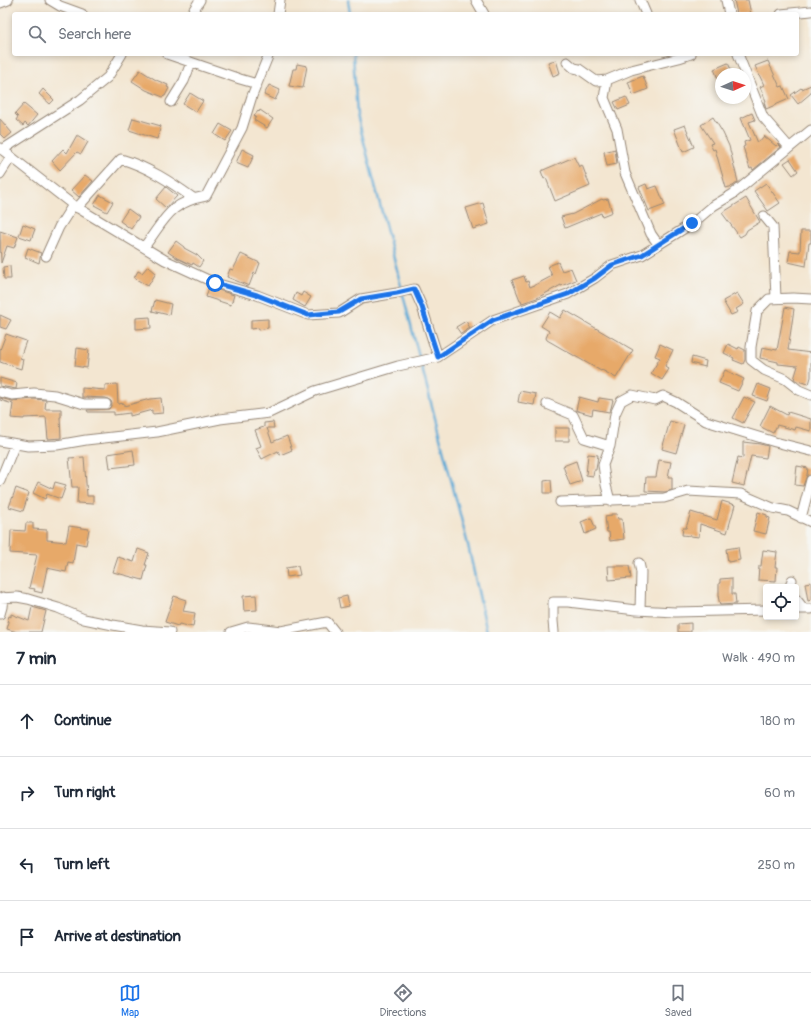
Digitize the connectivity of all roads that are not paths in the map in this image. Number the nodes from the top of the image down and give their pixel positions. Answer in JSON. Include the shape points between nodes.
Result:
{"nodes":[{"id":1,"x":8,"y":0,"type":"edge"},
{"id":2,"x":50,"y":0,"type":"edge"},
{"id":3,"x":200,"y":0,"type":"edge"},
{"id":4,"x":280,"y":0,"type":"edge"},
{"id":5,"x":476,"y":0,"type":"edge"},
{"id":6,"x":640,"y":0,"type":"edge"},
{"id":7,"x":726,"y":0,"type":"edge"},
{"id":8,"x":0,"y":3,"type":"edge"},
{"id":9,"x":811,"y":11,"type":"edge"},
{"id":10,"x":76,"y":12,"type":"edge"},
{"id":11,"x":192,"y":12,"type":"edge"},
{"id":12,"x":278,"y":12,"type":"edge"},
{"id":13,"x":483,"y":12,"type":"edge"},
{"id":14,"x":645,"y":12,"type":"edge"},
{"id":15,"x":729,"y":12,"type":"edge"},
{"id":16,"x":799,"y":12,"type":"edge"},
{"id":17,"x":121,"y":56,"type":"edge"},
{"id":18,"x":173,"y":56,"type":"edge"},
{"id":19,"x":268,"y":56,"type":"edge"},
{"id":20,"x":676,"y":56,"type":"edge"},
{"id":21,"x":739,"y":56,"type":"edge"},
{"id":22,"x":662,"y":58,"type":"edge"},
{"id":23,"x":567,"y":62,"type":"dead end"},
{"id":24,"x":192,"y":63,"type":"junction"},
{"id":25,"x":607,"y":80,"type":"junction"},
{"id":26,"x":257,"y":84,"type":"junction"},
{"id":27,"x":171,"y":102,"type":"dead end"},
{"id":28,"x":811,"y":130,"type":"edge"},
{"id":29,"x":789,"y":147,"type":"junction"},
{"id":30,"x":1,"y":149,"type":"edge"},
{"id":31,"x":11,"y":157,"type":"junction"},
{"id":32,"x":0,"y":174,"type":"edge"},
{"id":33,"x":193,"y":198,"type":"junction"},
{"id":34,"x":75,"y":207,"type":"junction"},
{"id":35,"x":764,"y":216,"type":"dead end"},
{"id":36,"x":658,"y":244,"type":"junction"},
{"id":37,"x":144,"y":247,"type":"junction"},
{"id":38,"x":46,"y":256,"type":"dead end"},
{"id":39,"x":776,"y":298,"type":"junction"},
{"id":40,"x":811,"y":299,"type":"edge"},
{"id":41,"x":438,"y":357,"type":"junction"},
{"id":42,"x":0,"y":392,"type":"edge"},
{"id":43,"x":811,"y":395,"type":"edge"},
{"id":44,"x":106,"y":404,"type":"dead end"},
{"id":45,"x":547,"y":404,"type":"dead end"},
{"id":46,"x":0,"y":441,"type":"edge"},
{"id":47,"x":15,"y":444,"type":"junction"},
{"id":48,"x":610,"y":446,"type":"junction"},
{"id":49,"x":811,"y":451,"type":"edge"},
{"id":50,"x":811,"y":480,"type":"edge"},
{"id":51,"x":0,"y":481,"type":"edge"},
{"id":52,"x":610,"y":501,"type":"junction"},
{"id":53,"x":560,"y":502,"type":"dead end"},
{"id":54,"x":800,"y":518,"type":"junction"},
{"id":55,"x":811,"y":522,"type":"edge"},
{"id":56,"x":639,"y":563,"type":"dead end"},
{"id":57,"x":1,"y":598,"type":"edge"},
{"id":58,"x":640,"y":610,"type":"junction"},
{"id":59,"x":763,"y":610,"type":"edge"},
{"id":60,"x":0,"y":614,"type":"edge"},
{"id":61,"x":170,"y":632,"type":"edge"},
{"id":62,"x":232,"y":632,"type":"edge"},
{"id":63,"x":335,"y":632,"type":"edge"},
{"id":64,"x":554,"y":632,"type":"edge"}],
"edges":[{"from":1,"to":8,"type":"street"},
{"from":2,"to":10,"type":"street"},
{"from":3,"to":11,"type":"street"},
{"from":4,"to":12,"type":"street"},
{"from":5,"to":13,"type":"street"},
{"from":6,"to":14,"type":"street"},
{"from":7,"to":15,"type":"street"},
{"from":9,"to":16,"type":"street"},
{"from":17,"to":30,"type":"street","via":[[108,77],[80,100]]},
{"from":18,"to":24,"type":"street"},
{"from":19,"to":26,"type":"street"},
{"from":20,"to":22,"type":"street"},
{"from":21,"to":29,"type":"street","via":[[763,117]]},
{"from":22,"to":25,"type":"street"},
{"from":23,"to":25,"type":"street","via":[[596,81]]},
{"from":24,"to":26,"type":"street"},
{"from":24,"to":27,"type":"street"},
{"from":25,"to":36,"type":"street","via":[[604,98],[617,129],[625,173],[651,234]]},
{"from":26,"to":33,"type":"street","via":[[242,128],[214,182],[206,196]]},
{"from":28,"to":29,"type":"street"},
{"from":29,"to":36,"type":"street","via":[[733,194]]},
{"from":30,"to":31,"type":"street"},
{"from":31,"to":32,"type":"street"},
{"from":31,"to":34,"type":"street"},
{"from":33,"to":34,"type":"street","via":[[139,165],[121,160]]},
{"from":33,"to":37,"type":"street","via":[[174,207]]},
{"from":34,"to":37,"type":"street"},
{"from":34,"to":38,"type":"street","via":[[59,227]]},
{"from":35,"to":39,"type":"street","via":[[773,228]]},
{"from":36,"to":41,"type":"street","via":[[642,255],[612,265],[568,294],[493,320]]},
{"from":37,"to":41,"type":"street","via":[[165,260],[215,283],[257,295],[308,315],[339,312],[361,299],[414,289]]},
{"from":39,"to":40,"type":"street"},
{"from":39,"to":43,"type":"street","via":[[769,299],[757,311],[751,360],[764,370]]},
{"from":41,"to":47,"type":"street","via":[[315,391],[270,413],[220,419],[158,432],[57,445]]},
{"from":42,"to":44,"type":"street","via":[[12,395],[55,395],[84,404]]},
{"from":45,"to":48,"type":"street","via":[[573,415],[584,438]]},
{"from":46,"to":47,"type":"street"},
{"from":47,"to":51,"type":"street"},
{"from":48,"to":49,"type":"street","via":[[615,414],[621,401],[632,395],[655,400],[663,396],[706,421]]},
{"from":48,"to":52,"type":"street","via":[[603,465]]},
{"from":50,"to":54,"type":"street"},
{"from":52,"to":53,"type":"street"},
{"from":52,"to":54,"type":"street","via":[[664,498],[688,491],[740,494],[773,508],[788,511]]},
{"from":54,"to":55,"type":"street"},
{"from":56,"to":58,"type":"street"},
{"from":57,"to":60,"type":"street"},
{"from":57,"to":61,"type":"street","via":[[28,599],[106,624]]},
{"from":58,"to":59,"type":"street"},
{"from":58,"to":64,"type":"street","via":[[553,602]]},
{"from":62,"to":63,"type":"street","via":[[248,627],[280,631],[327,622]]}]}
